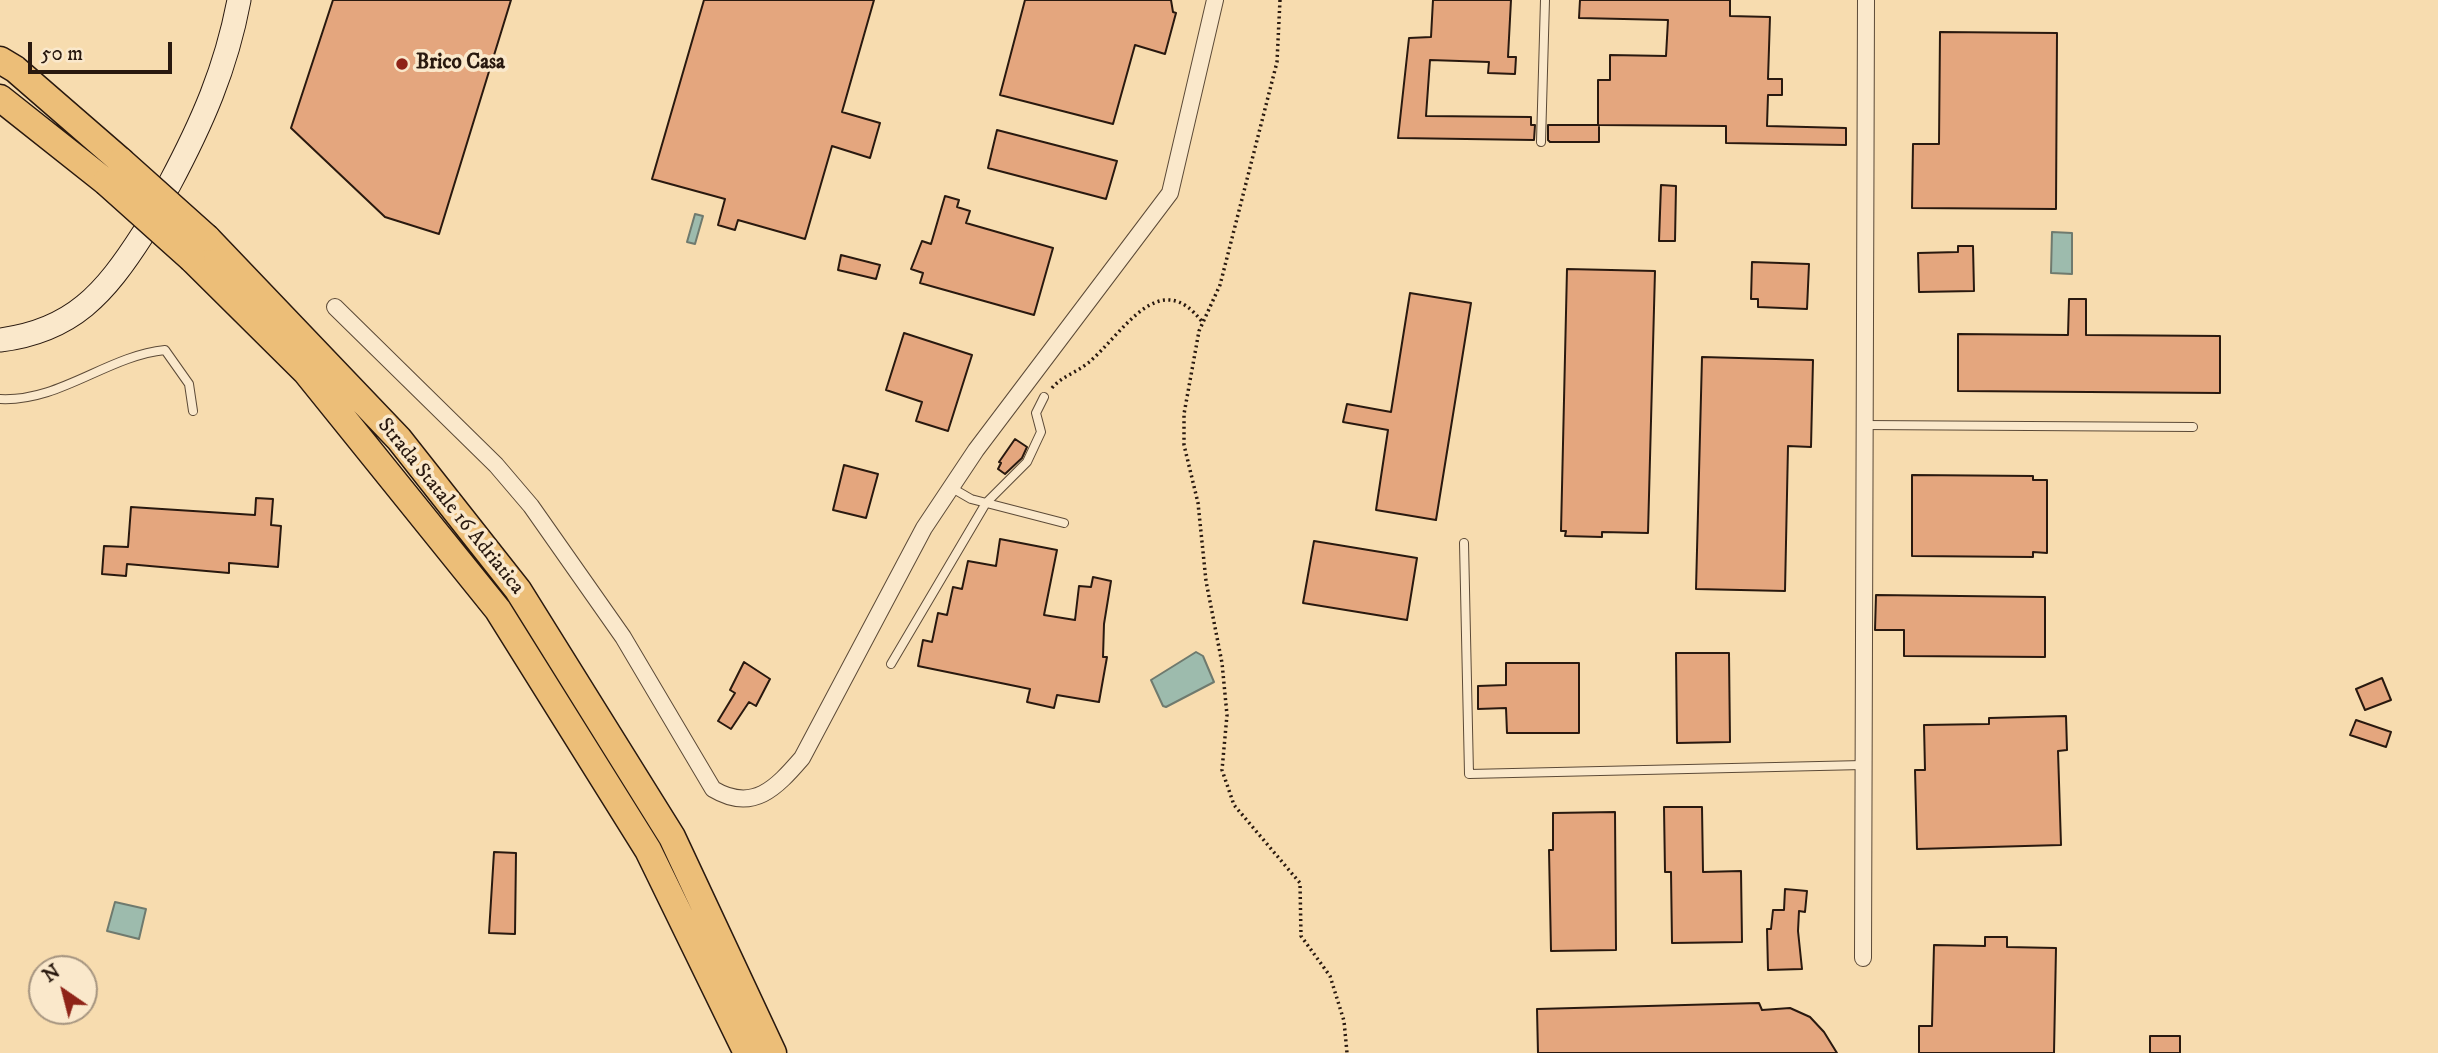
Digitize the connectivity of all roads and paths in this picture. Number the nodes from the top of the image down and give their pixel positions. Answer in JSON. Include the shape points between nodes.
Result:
{"nodes":[{"id":1,"x":239,"y":0,"type":"edge"},
{"id":2,"x":1215,"y":0,"type":"edge"},
{"id":3,"x":1280,"y":0,"type":"edge"},
{"id":4,"x":1545,"y":0,"type":"edge"},
{"id":5,"x":1866,"y":0,"type":"edge"},
{"id":6,"x":5,"y":62,"type":"edge"},
{"id":7,"x":0,"y":98,"type":"edge"},
{"id":8,"x":1541,"y":142,"type":"dead end"},
{"id":9,"x":113,"y":171,"type":"junction"},
{"id":10,"x":169,"y":185,"type":"dead end"},
{"id":11,"x":144,"y":234,"type":"dead end"},
{"id":12,"x":335,"y":307,"type":"dead end"},
{"id":13,"x":1203,"y":323,"type":"junction"},
{"id":14,"x":0,"y":340,"type":"edge"},
{"id":15,"x":1044,"y":397,"type":"joint"},
{"id":16,"x":0,"y":399,"type":"edge"},
{"id":17,"x":193,"y":411,"type":"dead end"},
{"id":18,"x":1864,"y":425,"type":"junction"},
{"id":19,"x":2193,"y":427,"type":"dead end"},
{"id":20,"x":952,"y":488,"type":"junction"},
{"id":21,"x":986,"y":503,"type":"junction"},
{"id":22,"x":1064,"y":523,"type":"dead end"},
{"id":23,"x":1464,"y":543,"type":"dead end"},
{"id":24,"x":891,"y":664,"type":"dead end"},
{"id":25,"x":1863,"y":765,"type":"junction"},
{"id":26,"x":635,"y":800,"type":"junction"},
{"id":27,"x":708,"y":943,"type":"junction"},
{"id":28,"x":1863,"y":958,"type":"dead end"},
{"id":29,"x":747,"y":1053,"type":"edge"},
{"id":30,"x":773,"y":1053,"type":"edge"},
{"id":31,"x":1348,"y":1053,"type":"edge"}],
"edges":[{"from":1,"to":10,"type":"main road","via":[[205,118]]},
{"from":2,"to":20,"type":"street","via":[[1170,193],[1067,326]]},
{"from":3,"to":13,"type":"path","via":[[1277,62],[1220,285]]},
{"from":4,"to":8,"type":"lane"},
{"from":5,"to":18,"type":"street"},
{"from":6,"to":9,"type":"highway","name":"Strada Statale 16 Adriatica"},
{"from":7,"to":9,"type":"highway","name":"Strada Statale 16 Adriatica"},
{"from":9,"to":26,"type":"highway","name":"Strada Statale 16 Adriatica","bridge":true,"via":[[399,439],[509,579]]},
{"from":11,"to":14,"type":"main road","via":[[119,272],[87,307],[55,327]]},
{"from":12,"to":20,"type":"street","via":[[531,506],[623,637],[713,789],[731,800],[753,799],[779,785],[802,758],[906,558]]},
{"from":13,"to":15,"type":"path","via":[[1193,309],[1174,298],[1161,299]]},
{"from":13,"to":31,"type":"path","via":[[1184,414],[1184,445],[1198,503],[1206,581],[1222,663],[1227,715],[1222,770],[1234,805],[1300,883],[1301,936],[1330,976]]},
{"from":15,"to":21,"type":"lane","via":[[1036,413],[1041,432],[1027,462]]},
{"from":16,"to":17,"type":"lane","via":[[48,393],[146,352],[165,350],[188,384]]},
{"from":18,"to":19,"type":"lane"},
{"from":18,"to":25,"type":"street"},
{"from":20,"to":21,"type":"lane"},
{"from":21,"to":22,"type":"lane"},
{"from":21,"to":24,"type":"lane"},
{"from":23,"to":25,"type":"lane","via":[[1469,774]]},
{"from":25,"to":28,"type":"street"},
{"from":26,"to":27,"type":"highway","name":"Strada Statale 16 Adriatica","via":[[648,850]]},
{"from":26,"to":27,"type":"highway","name":"Strada Statale 16 Adriatica","via":[[672,837]]},
{"from":27,"to":29,"type":"highway","name":"Strada Statale 16 Adriatica"},
{"from":27,"to":30,"type":"highway","name":"Strada Statale 16 Adriatica"}]}
